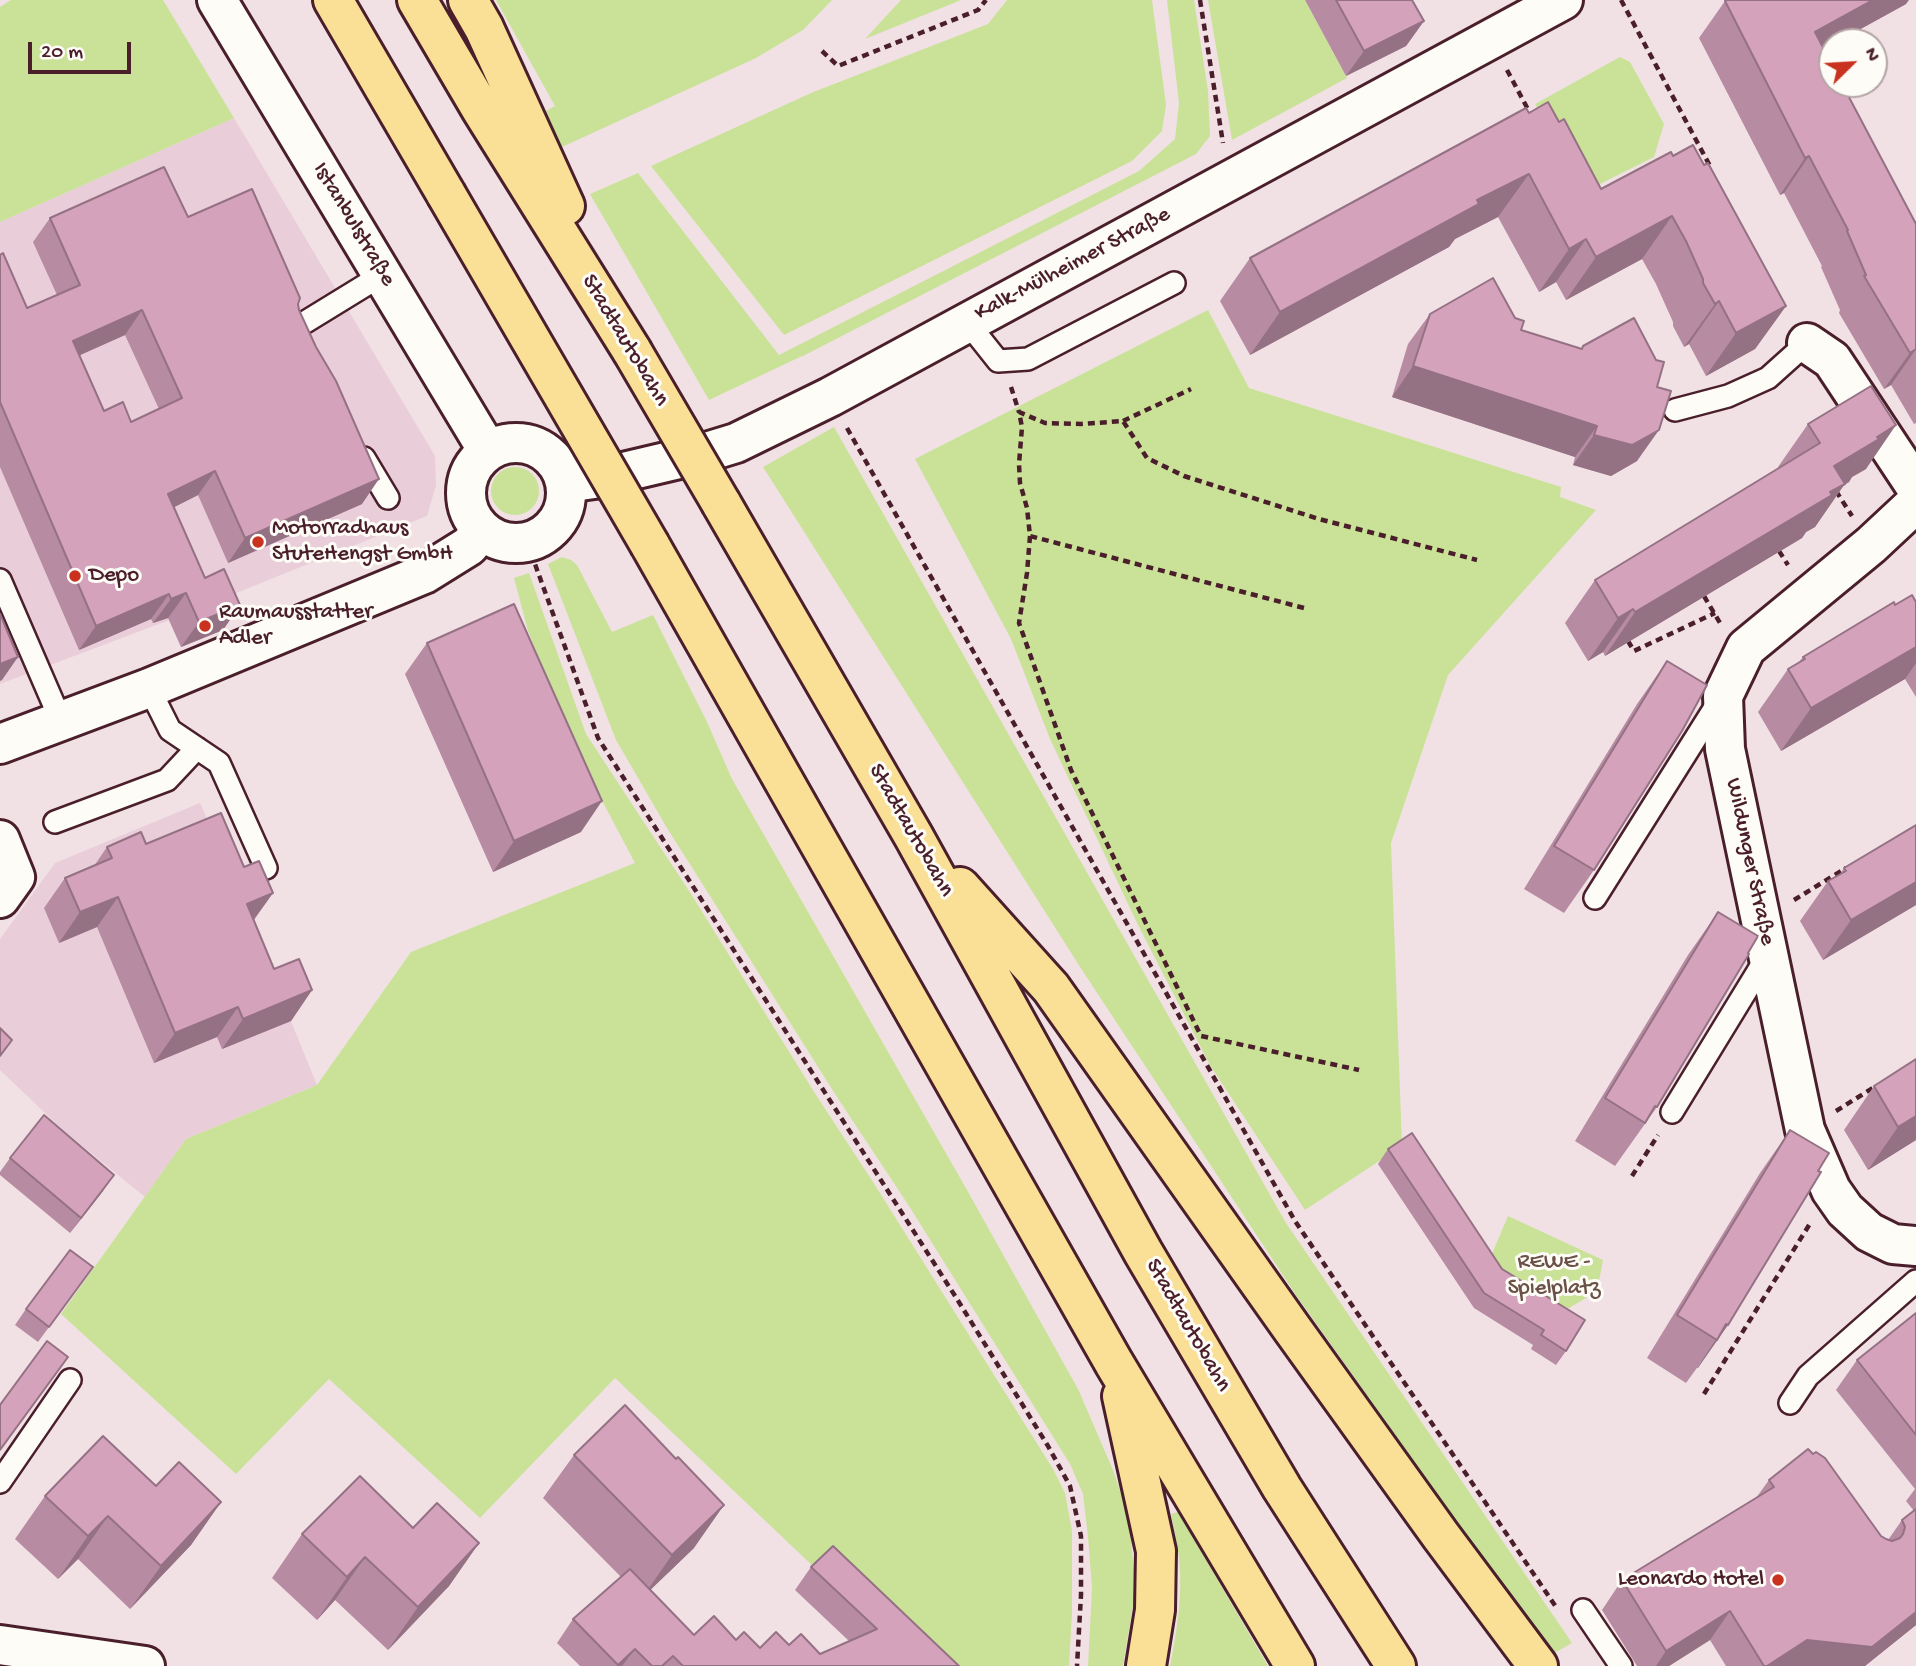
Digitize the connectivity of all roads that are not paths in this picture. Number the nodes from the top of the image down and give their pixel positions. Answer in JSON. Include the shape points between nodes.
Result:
{"nodes":[{"id":1,"x":217,"y":0,"type":"edge"},
{"id":2,"x":333,"y":0,"type":"edge"},
{"id":3,"x":417,"y":0,"type":"edge"},
{"id":4,"x":468,"y":0,"type":"edge"},
{"id":5,"x":1563,"y":0,"type":"edge"},
{"id":6,"x":382,"y":275,"type":"junction"},
{"id":7,"x":1174,"y":283,"type":"dead end"},
{"id":8,"x":967,"y":322,"type":"junction"},
{"id":9,"x":1807,"y":343,"type":"joint"},
{"id":10,"x":632,"y":351,"type":"junction"},
{"id":11,"x":305,"y":354,"type":"edge"},
{"id":12,"x":1675,"y":410,"type":"dead end"},
{"id":13,"x":353,"y":438,"type":"edge"},
{"id":14,"x":488,"y":451,"type":"junction"},
{"id":15,"x":566,"y":483,"type":"junction"},
{"id":16,"x":1916,"y":487,"type":"edge"},
{"id":17,"x":388,"y":498,"type":"dead end"},
{"id":18,"x":1916,"y":503,"type":"edge"},
{"id":19,"x":482,"y":530,"type":"junction"},
{"id":20,"x":0,"y":580,"type":"edge"},
{"id":21,"x":149,"y":688,"type":"junction"},
{"id":22,"x":1723,"y":696,"type":"junction"},
{"id":23,"x":61,"y":721,"type":"junction"},
{"id":24,"x":0,"y":744,"type":"edge"},
{"id":25,"x":197,"y":748,"type":"junction"},
{"id":26,"x":54,"y":822,"type":"dead end"},
{"id":27,"x":914,"y":837,"type":"junction"},
{"id":28,"x":0,"y":840,"type":"edge"},
{"id":29,"x":265,"y":868,"type":"edge"},
{"id":30,"x":0,"y":898,"type":"edge"},
{"id":31,"x":1595,"y":898,"type":"edge"},
{"id":32,"x":1764,"y":937,"type":"junction"},
{"id":33,"x":1672,"y":1112,"type":"edge"},
{"id":34,"x":1916,"y":1246,"type":"edge"},
{"id":35,"x":1916,"y":1281,"type":"edge"},
{"id":36,"x":1114,"y":1363,"type":"junction"},
{"id":37,"x":70,"y":1380,"type":"dead end"},
{"id":38,"x":1790,"y":1403,"type":"dead end"},
{"id":39,"x":0,"y":1482,"type":"edge"},
{"id":40,"x":1583,"y":1610,"type":"dead end"},
{"id":41,"x":0,"y":1645,"type":"edge"},
{"id":42,"x":145,"y":1666,"type":"edge"},
{"id":43,"x":1146,"y":1666,"type":"edge"},
{"id":44,"x":1295,"y":1666,"type":"edge"},
{"id":45,"x":1396,"y":1666,"type":"edge"},
{"id":46,"x":1538,"y":1666,"type":"edge"},
{"id":47,"x":1621,"y":1666,"type":"edge"}],
"edges":[{"from":1,"to":6,"type":"street","name":"Istanbulstraße"},
{"from":2,"to":36,"type":"highway","bridge":true,"via":[[650,545]]},
{"from":3,"to":10,"type":"highway","name":"Stadtautobahn"},
{"from":4,"to":10,"type":"highway"},
{"from":5,"to":8,"type":"street","name":"Kalk-Mülheimer Straße"},
{"from":6,"to":11,"type":"lane","via":[[294,329]]},
{"from":6,"to":14,"type":"street","name":"Istanbulstraße"},
{"from":7,"to":8,"type":"lane","via":[[1028,359],[998,361]]},
{"from":8,"to":15,"type":"street","name":"Kalk-Mülheimer Straße","via":[[736,443]]},
{"from":9,"to":12,"type":"lane","via":[[1768,378],[1728,396]]},
{"from":9,"to":16,"type":"street","via":[[1832,360]]},
{"from":10,"to":27,"type":"highway","name":"Stadtautobahn","bridge":true},
{"from":13,"to":17,"type":"lane"},
{"from":14,"to":15,"type":"street","via":[[511,442],[529,443],[557,462]]},
{"from":14,"to":19,"type":"street","via":[[470,471],[466,488],[467,505]]},
{"from":15,"to":19,"type":"street","via":[[565,509],[545,535],[514,544]]},
{"from":18,"to":22,"type":"street","name":"Wildunger Straße","via":[[1746,648]]},
{"from":19,"to":21,"type":"street","via":[[468,546],[424,575]]},
{"from":20,"to":23,"type":"lane"},
{"from":21,"to":23,"type":"street"},
{"from":21,"to":25,"type":"lane","via":[[170,730]]},
{"from":22,"to":31,"type":"lane"},
{"from":22,"to":32,"type":"street","name":"Wildunger Straße","via":[[1726,749]]},
{"from":23,"to":24,"type":"street"},
{"from":25,"to":26,"type":"lane","via":[[167,780]]},
{"from":25,"to":29,"type":"lane","via":[[219,763]]},
{"from":27,"to":45,"type":"highway","name":"Stadtautobahn","via":[[1150,1264],[1282,1488]]},
{"from":27,"to":46,"type":"highway","via":[[1051,988]]},
{"from":28,"to":30,"type":"street","via":[[15,877]]},
{"from":32,"to":33,"type":"lane"},
{"from":32,"to":34,"type":"street","name":"Wildunger Straße","via":[[1805,1130],[1830,1190],[1869,1232],[1893,1244]]},
{"from":35,"to":38,"type":"lane","via":[[1808,1376]]},
{"from":36,"to":43,"type":"highway","via":[[1156,1550],[1155,1610]]},
{"from":36,"to":44,"type":"highway"},
{"from":37,"to":39,"type":"lane"},
{"from":40,"to":47,"type":"lane"},
{"from":41,"to":42,"type":"street"}]}
